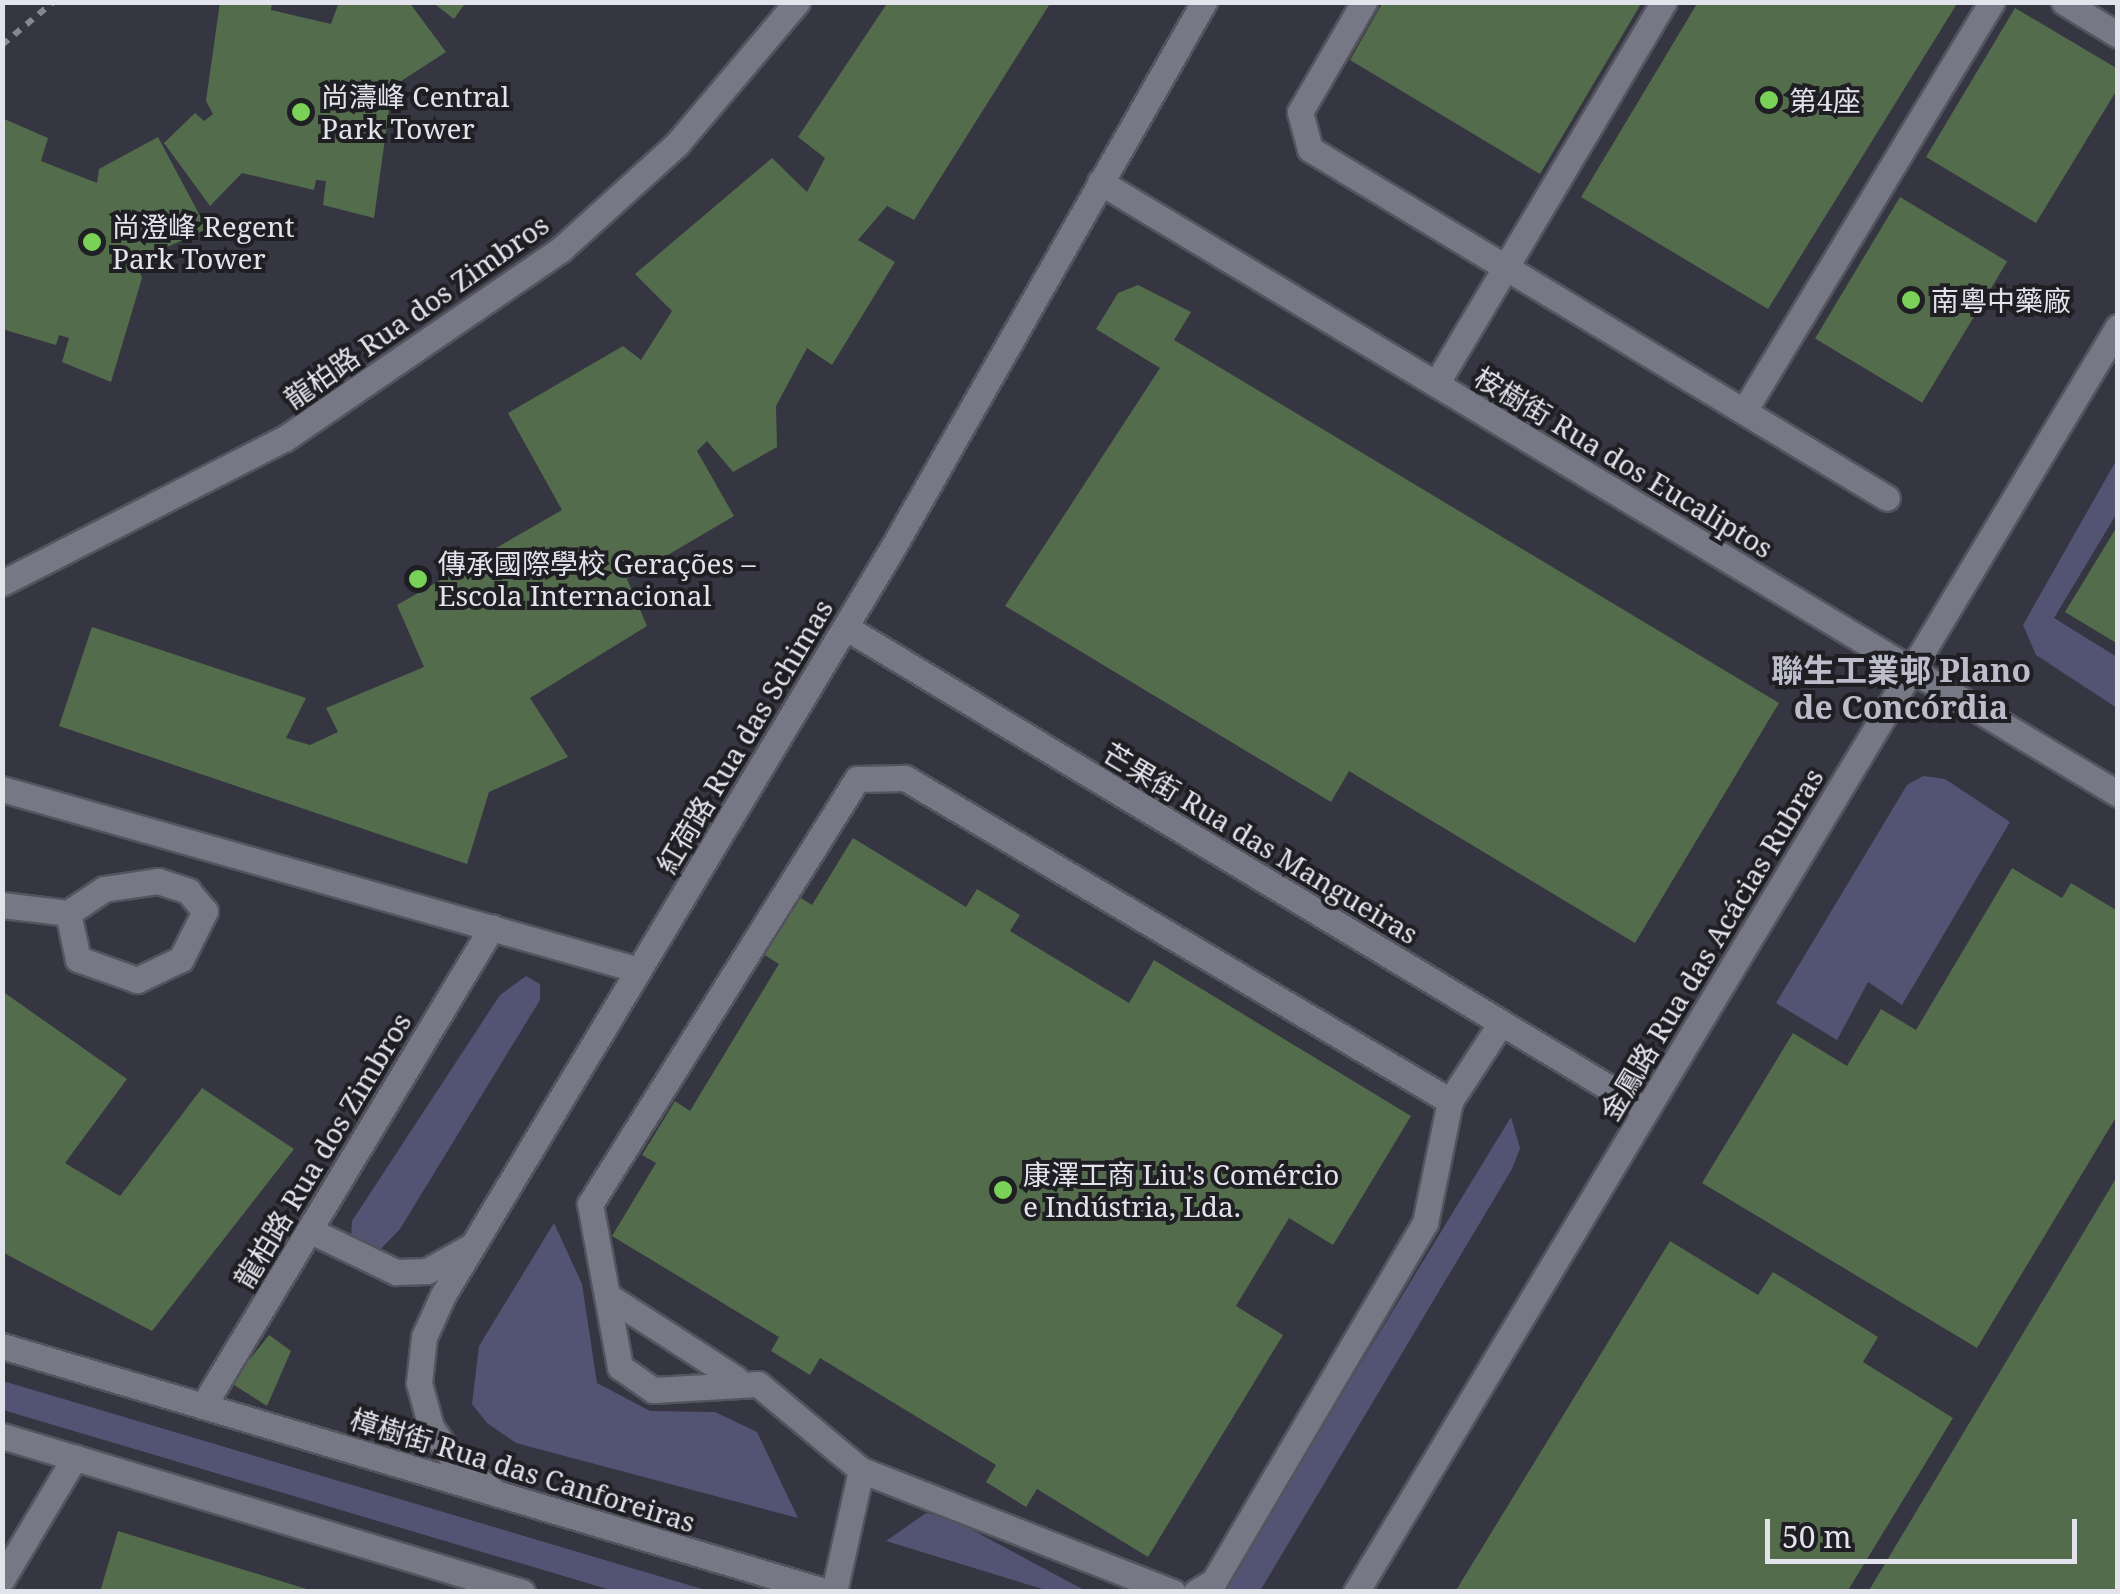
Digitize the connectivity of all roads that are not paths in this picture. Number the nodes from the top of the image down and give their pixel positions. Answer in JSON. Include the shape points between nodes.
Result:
{"nodes":[{"id":1,"x":797,"y":2,"type":"edge"},
{"id":2,"x":1204,"y":2,"type":"edge"},
{"id":3,"x":1364,"y":2,"type":"edge"},
{"id":4,"x":1664,"y":2,"type":"edge"},
{"id":5,"x":1992,"y":2,"type":"edge"},
{"id":6,"x":2064,"y":2,"type":"edge"},
{"id":7,"x":2118,"y":35,"type":"edge"},
{"id":8,"x":1100,"y":182,"type":"junction"},
{"id":9,"x":1506,"y":267,"type":"junction"},
{"id":10,"x":2118,"y":327,"type":"edge"},
{"id":11,"x":1436,"y":384,"type":"junction"},
{"id":12,"x":1744,"y":411,"type":"junction"},
{"id":13,"x":1887,"y":498,"type":"dead end"},
{"id":14,"x":2,"y":583,"type":"edge"},
{"id":15,"x":844,"y":628,"type":"junction"},
{"id":16,"x":1912,"y":670,"type":"junction"},
{"id":17,"x":2,"y":789,"type":"edge"},
{"id":18,"x":2118,"y":794,"type":"edge"},
{"id":19,"x":2,"y":905,"type":"edge"},
{"id":20,"x":68,"y":913,"type":"junction"},
{"id":21,"x":492,"y":927,"type":"junction"},
{"id":22,"x":78,"y":959,"type":"junction"},
{"id":23,"x":639,"y":970,"type":"junction"},
{"id":24,"x":1501,"y":1023,"type":"junction"},
{"id":25,"x":1450,"y":1101,"type":"junction"},
{"id":26,"x":1646,"y":1110,"type":"junction"},
{"id":27,"x":309,"y":1230,"type":"junction"},
{"id":28,"x":476,"y":1241,"type":"junction"},
{"id":29,"x":612,"y":1298,"type":"junction"},
{"id":30,"x":2,"y":1346,"type":"edge"},
{"id":31,"x":735,"y":1378,"type":"junction"},
{"id":32,"x":203,"y":1406,"type":"junction"},
{"id":33,"x":2,"y":1436,"type":"edge"},
{"id":34,"x":76,"y":1458,"type":"junction"},
{"id":35,"x":862,"y":1470,"type":"junction"},
{"id":36,"x":495,"y":1492,"type":"junction"},
{"id":37,"x":2,"y":1579,"type":"edge"},
{"id":38,"x":522,"y":1592,"type":"edge"},
{"id":39,"x":830,"y":1592,"type":"edge"},
{"id":40,"x":1173,"y":1592,"type":"edge"},
{"id":41,"x":1196,"y":1592,"type":"edge"},
{"id":42,"x":1356,"y":1592,"type":"edge"}],
"edges":[{"from":1,"to":14,"type":"street","name":"龍柏路 Rua dos Zimbros","via":[[677,144],[560,250],[284,439]]},
{"from":2,"to":8,"type":"street","name":"紅荷路 Rua das Schimas"},
{"from":3,"to":9,"type":"street","via":[[1300,112],[1300,136]]},
{"from":4,"to":9,"type":"street"},
{"from":5,"to":12,"type":"street"},
{"from":6,"to":7,"type":"street"},
{"from":8,"to":11,"type":"street","name":"桉樹街 Rua dos Eucaliptos"},
{"from":8,"to":15,"type":"street","name":"紅荷路 Rua das Schimas"},
{"from":9,"to":11,"type":"street"},
{"from":9,"to":12,"type":"street"},
{"from":10,"to":16,"type":"street","name":"金鳳路 Rua das Acácias Rubras"},
{"from":11,"to":16,"type":"street","name":"桉樹街 Rua dos Eucaliptos"},
{"from":12,"to":13,"type":"street"},
{"from":15,"to":23,"type":"street","name":"紅荷路 Rua das Schimas"},
{"from":15,"to":24,"type":"street","name":"芒果街 Rua das Mangueiras"},
{"from":16,"to":18,"type":"street","name":"桉樹街 Rua dos Eucaliptos"},
{"from":16,"to":26,"type":"street","name":"金鳳路 Rua das Acácias Rubras"},
{"from":17,"to":21,"type":"street"},
{"from":19,"to":20,"type":"street"},
{"from":19,"to":22,"type":"street"},
{"from":20,"to":22,"type":"street"},
{"from":20,"to":22,"type":"street","via":[[136,880],[188,890],[205,911],[194,944],[165,971],[122,979]]},
{"from":21,"to":23,"type":"street"},
{"from":21,"to":27,"type":"street","name":"龍柏路 Rua dos Zimbros"},
{"from":23,"to":28,"type":"street","name":"紅荷路 Rua das Schimas"},
{"from":24,"to":25,"type":"street"},
{"from":24,"to":26,"type":"street","name":"芒果街 Rua das Mangueiras"},
{"from":25,"to":29,"type":"street","via":[[905,778],[879,773],[858,779],[828,820],[590,1204]]},
{"from":25,"to":41,"type":"street","via":[[1426,1223],[1214,1580]]},
{"from":26,"to":42,"type":"street","name":"金鳳路 Rua das Acácias Rubras"},
{"from":27,"to":28,"type":"street","via":[[396,1272],[440,1266]]},
{"from":27,"to":32,"type":"street","name":"龍柏路 Rua dos Zimbros"},
{"from":28,"to":36,"type":"street","name":"紅荷路 Rua das Schimas","via":[[424,1337],[420,1383],[431,1427],[457,1465]]},
{"from":29,"to":31,"type":"street"},
{"from":29,"to":31,"type":"street","via":[[620,1367],[653,1390]]},
{"from":30,"to":32,"type":"street","name":"樟樹街 Rua das Canforeiras"},
{"from":31,"to":35,"type":"street","via":[[758,1384]]},
{"from":32,"to":36,"type":"street","name":"樟樹街 Rua das Canforeiras"},
{"from":33,"to":34,"type":"street"},
{"from":34,"to":37,"type":"street"},
{"from":34,"to":38,"type":"street"},
{"from":35,"to":39,"type":"street"},
{"from":35,"to":40,"type":"street"},
{"from":36,"to":39,"type":"street","name":"樟樹街 Rua das Canforeiras"}]}
